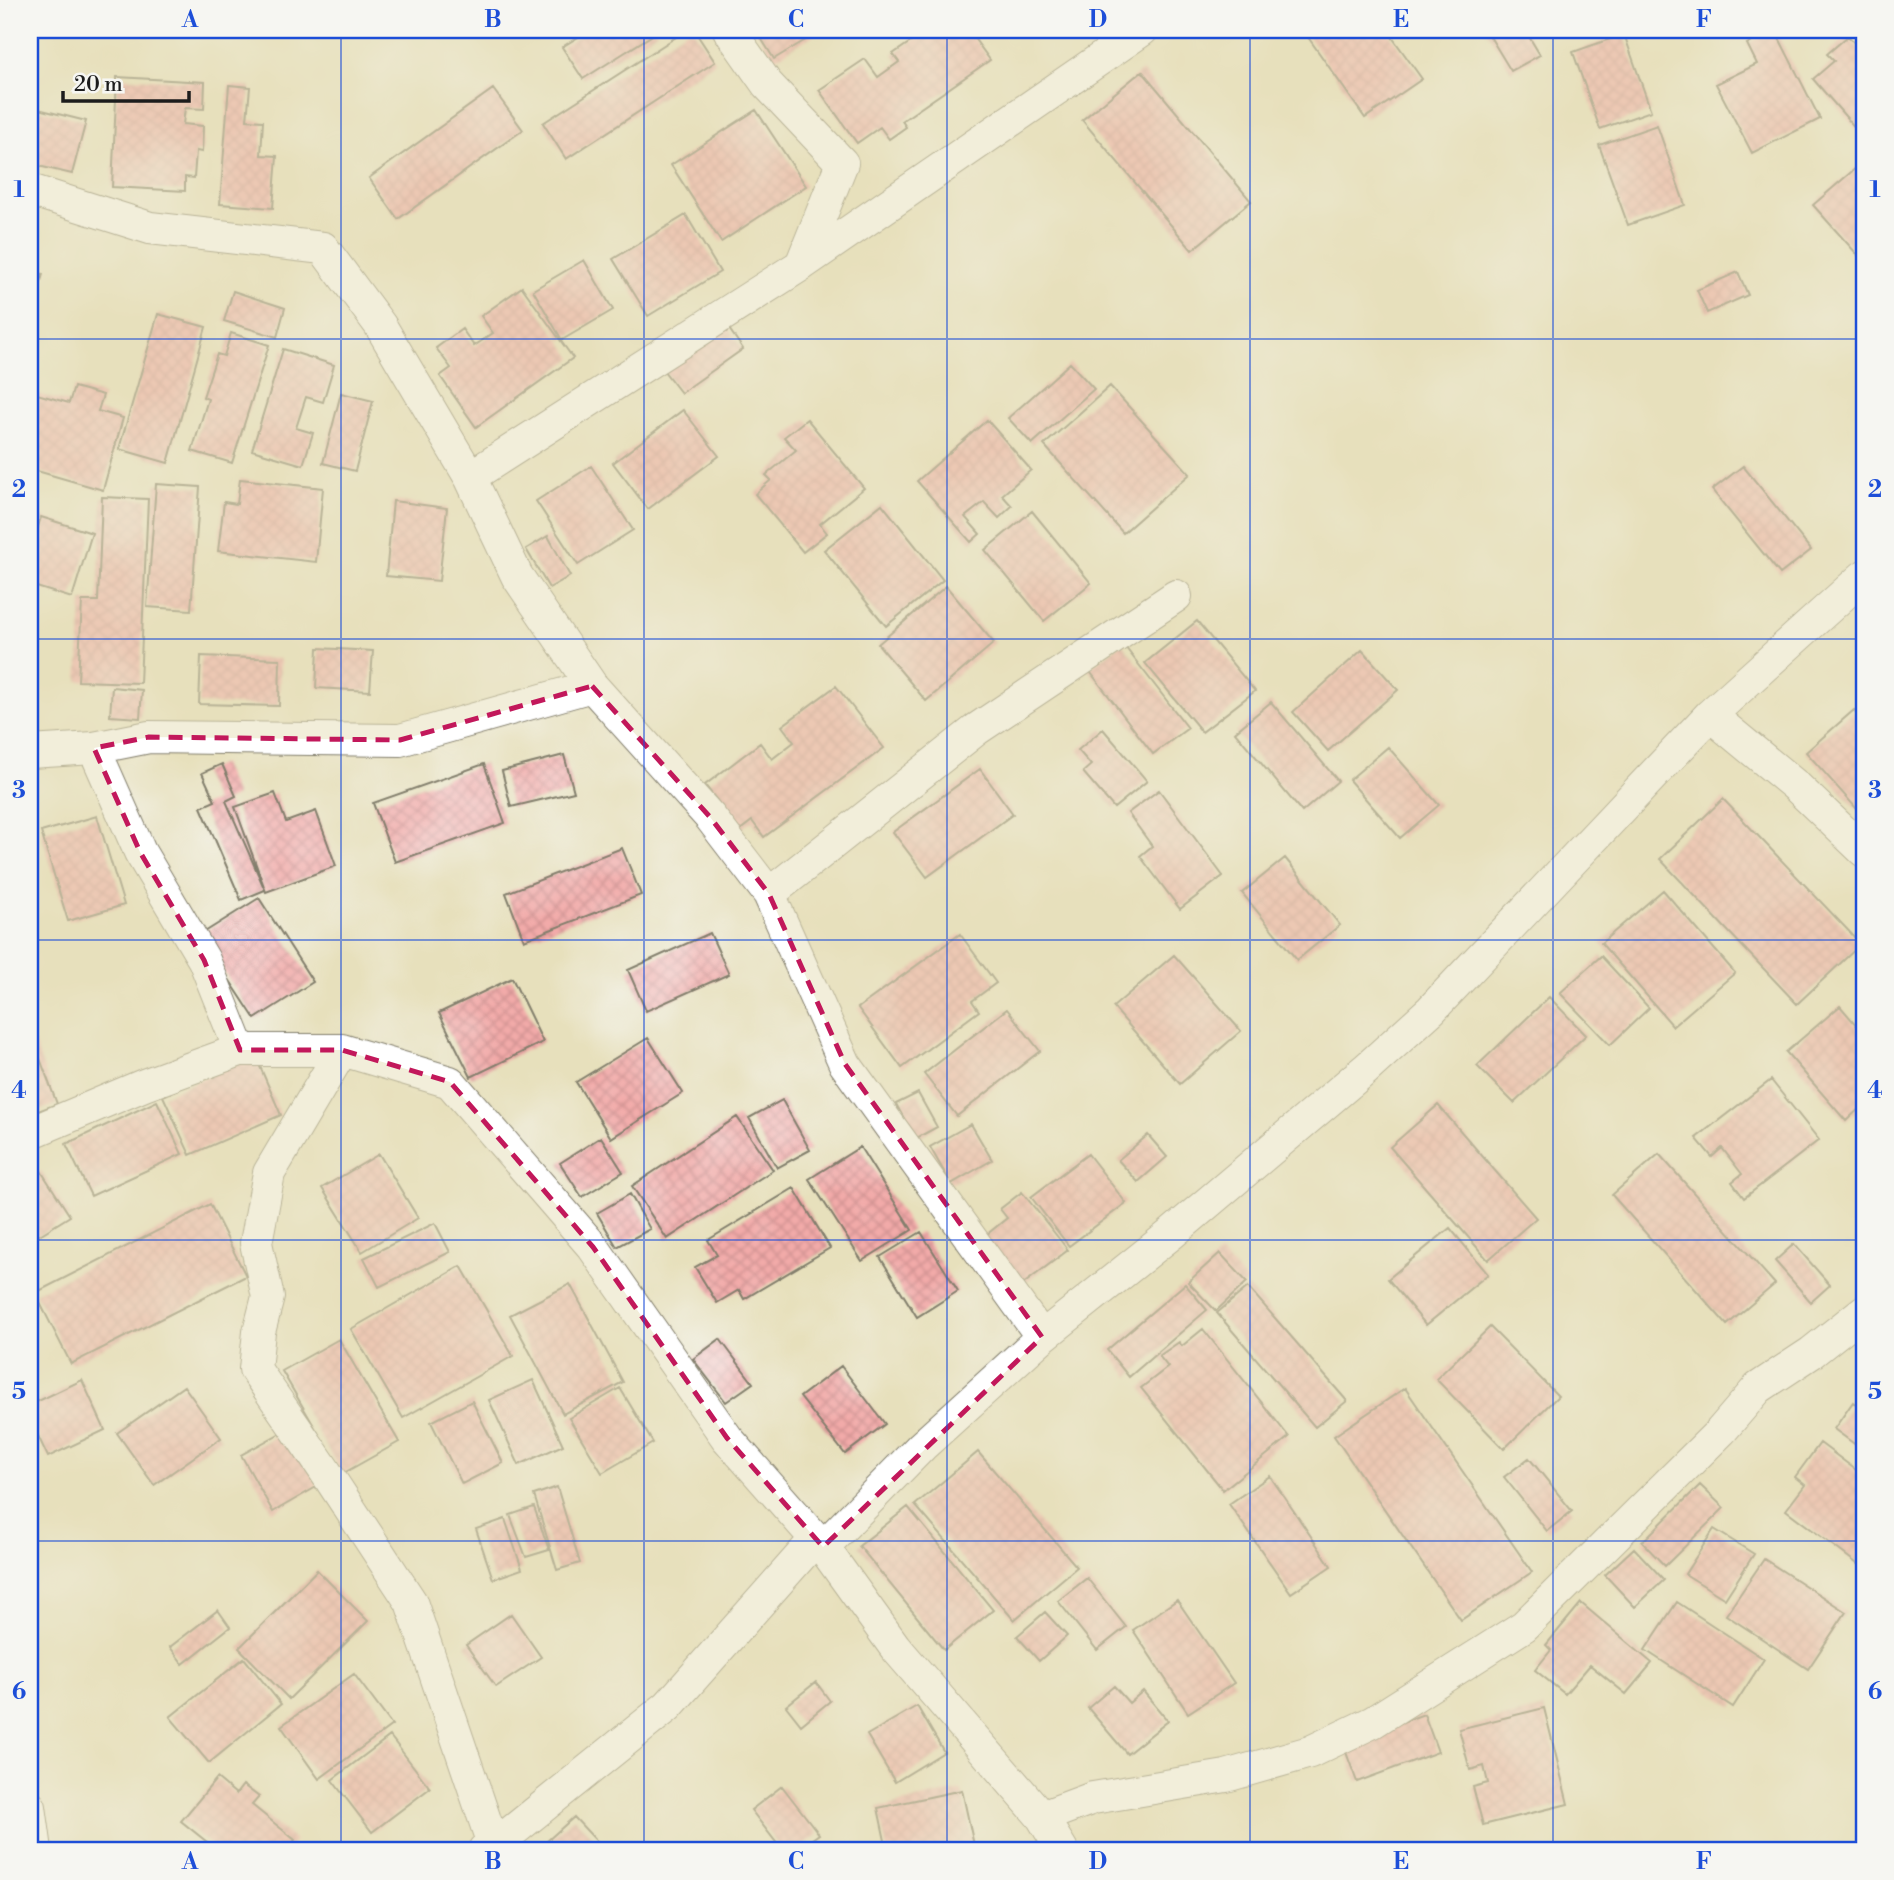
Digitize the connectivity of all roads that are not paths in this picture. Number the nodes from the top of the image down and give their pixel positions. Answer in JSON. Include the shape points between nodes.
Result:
{"nodes":[{"id":1,"x":729,"y":30,"type":"edge"},
{"id":2,"x":1142,"y":30,"type":"edge"},
{"id":3,"x":30,"y":190,"type":"edge"},
{"id":4,"x":801,"y":265,"type":"junction"},
{"id":5,"x":470,"y":477,"type":"junction"},
{"id":6,"x":1864,"y":576,"type":"edge"},
{"id":7,"x":1176,"y":596,"type":"dead end"},
{"id":8,"x":592,"y":686,"type":"junction"},
{"id":9,"x":1710,"y":715,"type":"junction"},
{"id":10,"x":94,"y":748,"type":"junction"},
{"id":11,"x":30,"y":751,"type":"edge"},
{"id":12,"x":1864,"y":851,"type":"edge"},
{"id":13,"x":769,"y":894,"type":"junction"},
{"id":14,"x":240,"y":1050,"type":"junction"},
{"id":15,"x":342,"y":1050,"type":"junction"},
{"id":16,"x":30,"y":1133,"type":"edge"},
{"id":17,"x":1864,"y":1311,"type":"edge"},
{"id":18,"x":1042,"y":1337,"type":"junction"},
{"id":19,"x":819,"y":1543,"type":"junction"},
{"id":20,"x":30,"y":1807,"type":"edge"},
{"id":21,"x":1042,"y":1817,"type":"junction"},
{"id":22,"x":491,"y":1849,"type":"edge"},
{"id":23,"x":36,"y":1850,"type":"edge"},
{"id":24,"x":1062,"y":1850,"type":"edge"}],
"edges":[{"from":1,"to":4,"type":"street","via":[[767,84],[842,163]]},
{"from":2,"to":4,"type":"street"},
{"from":3,"to":5,"type":"street","via":[[150,228],[323,247],[380,326]]},
{"from":4,"to":5,"type":"street"},
{"from":5,"to":8,"type":"street","via":[[517,576]]},
{"from":6,"to":9,"type":"street"},
{"from":7,"to":13,"type":"street","via":[[977,729]]},
{"from":8,"to":10,"type":"street","via":[[400,740],[149,737]]},
{"from":8,"to":13,"type":"street","via":[[710,817]]},
{"from":9,"to":12,"type":"street","via":[[1796,786]]},
{"from":9,"to":18,"type":"street","via":[[1431,1010]]},
{"from":10,"to":11,"type":"street"},
{"from":10,"to":14,"type":"street","via":[[140,852],[204,960]]},
{"from":13,"to":18,"type":"street","via":[[845,1064]]},
{"from":14,"to":15,"type":"street"},
{"from":14,"to":16,"type":"street"},
{"from":15,"to":19,"type":"street","via":[[450,1082],[593,1247],[727,1438]]},
{"from":15,"to":22,"type":"street","via":[[269,1173],[257,1242],[268,1297],[255,1369],[411,1602]]},
{"from":17,"to":21,"type":"street","via":[[1758,1388],[1721,1431],[1524,1626],[1373,1722],[1310,1752],[1226,1776],[1093,1798]]},
{"from":18,"to":19,"type":"street"},
{"from":19,"to":21,"type":"street","via":[[895,1647]]},
{"from":19,"to":22,"type":"street","via":[[668,1706]]},
{"from":20,"to":23,"type":"street"},
{"from":21,"to":24,"type":"street"}]}
